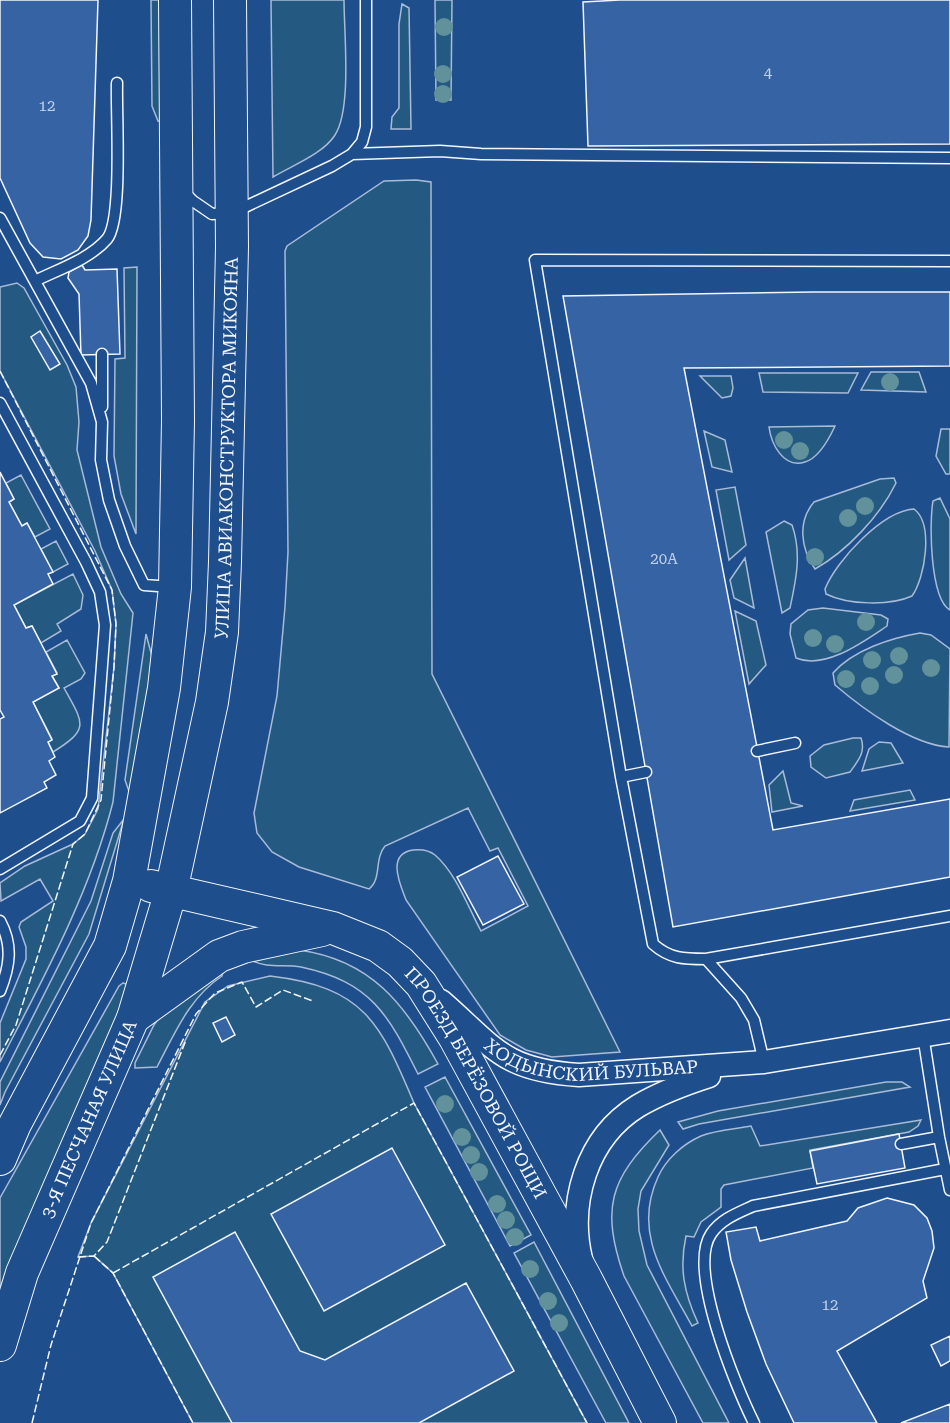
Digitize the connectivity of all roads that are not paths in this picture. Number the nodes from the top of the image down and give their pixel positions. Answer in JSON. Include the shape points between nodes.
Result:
{"nodes":[{"id":1,"x":175,"y":0,"type":"edge"},
{"id":2,"x":230,"y":0,"type":"edge"},
{"id":3,"x":366,"y":0,"type":"edge"},
{"id":4,"x":117,"y":83,"type":"dead end"},
{"id":5,"x":352,"y":154,"type":"junction"},
{"id":6,"x":950,"y":158,"type":"edge"},
{"id":7,"x":175,"y":182,"type":"junction"},
{"id":8,"x":232,"y":213,"type":"junction"},
{"id":9,"x":0,"y":218,"type":"edge"},
{"id":10,"x":950,"y":261,"type":"edge"},
{"id":11,"x":35,"y":281,"type":"junction"},
{"id":12,"x":102,"y":354,"type":"dead end"},
{"id":13,"x":0,"y":403,"type":"edge"},
{"id":14,"x":102,"y":422,"type":"junction"},
{"id":15,"x":175,"y":587,"type":"junction"},
{"id":16,"x":795,"y":743,"type":"dead end"},
{"id":17,"x":757,"y":751,"type":"dead end"},
{"id":18,"x":646,"y":772,"type":"dead end"},
{"id":19,"x":621,"y":777,"type":"junction"},
{"id":20,"x":0,"y":869,"type":"edge"},
{"id":21,"x":129,"y":881,"type":"junction"},
{"id":22,"x":171,"y":891,"type":"junction"},
{"id":23,"x":950,"y":916,"type":"edge"},
{"id":24,"x":0,"y":921,"type":"edge"},
{"id":25,"x":333,"y":928,"type":"junction"},
{"id":26,"x":705,"y":959,"type":"junction"},
{"id":27,"x":421,"y":984,"type":"junction"},
{"id":28,"x":0,"y":991,"type":"edge"},
{"id":29,"x":133,"y":1018,"type":"junction"},
{"id":30,"x":950,"y":1031,"type":"edge"},
{"id":31,"x":923,"y":1035,"type":"junction"},
{"id":32,"x":757,"y":1063,"type":"junction"},
{"id":33,"x":939,"y":1137,"type":"junction"},
{"id":34,"x":901,"y":1144,"type":"dead end"},
{"id":35,"x":0,"y":1159,"type":"edge"},
{"id":36,"x":945,"y":1169,"type":"junction"},
{"id":37,"x":950,"y":1190,"type":"edge"},
{"id":38,"x":586,"y":1279,"type":"junction"},
{"id":39,"x":0,"y":1345,"type":"edge"},
{"id":40,"x":660,"y":1423,"type":"edge"},
{"id":41,"x":754,"y":1423,"type":"edge"}],
"edges":[{"from":1,"to":7,"type":"street"},
{"from":2,"to":8,"type":"street","name":"УЛИЦА АВИАКОНСТРУКТОРА МИКОЯНА"},
{"from":3,"to":5,"type":"lane","via":[[366,128],[362,142]]},
{"from":4,"to":11,"type":"lane","via":[[116,216],[108,238],[94,250]]},
{"from":5,"to":6,"type":"lane"},
{"from":5,"to":8,"type":"lane"},
{"from":7,"to":8,"type":"lane","via":[[212,214]]},
{"from":7,"to":15,"type":"street"},
{"from":8,"to":22,"type":"street","name":"УЛИЦА АВИАКОНСТРУКТОРА МИКОЯНА","via":[[222,632],[212,702]]},
{"from":9,"to":11,"type":"lane"},
{"from":10,"to":19,"type":"lane","via":[[535,260]]},
{"from":11,"to":14,"type":"lane","via":[[91,383]]},
{"from":12,"to":14,"type":"lane"},
{"from":13,"to":20,"type":"lane","via":[[86,562],[100,592],[105,625],[92,798],[80,821]]},
{"from":14,"to":15,"type":"lane","via":[[101,460],[125,546],[144,585]]},
{"from":15,"to":21,"type":"street","via":[[164,688]]},
{"from":16,"to":17,"type":"lane"},
{"from":18,"to":19,"type":"lane"},
{"from":19,"to":26,"type":"lane","via":[[653,944],[666,955]]},
{"from":21,"to":22,"type":"street","name":"ПРОЕЗД БЕРЁЗОВОЙ РОЩИ"},
{"from":21,"to":35,"type":"street","via":[[110,946]]},
{"from":22,"to":25,"type":"street","name":"ПРОЕЗД БЕРЁЗОВОЙ РОЩИ"},
{"from":22,"to":29,"type":"street","name":"3-Я ПЕСЧАНАЯ УЛИЦА"},
{"from":23,"to":26,"type":"lane"},
{"from":24,"to":28,"type":"lane","via":[[10,951]]},
{"from":25,"to":27,"type":"street","name":"ПРОЕЗД БЕРЁЗОВОЙ РОЩИ","via":[[378,946]]},
{"from":25,"to":29,"type":"street","via":[[273,939],[219,956]]},
{"from":26,"to":32,"type":"lane","via":[[741,998],[754,1020]]},
{"from":27,"to":32,"type":"street","name":"ХОДЫНСКИЙ БУЛЬВАР","via":[[486,1045],[517,1064],[549,1073],[626,1073]]},
{"from":27,"to":38,"type":"street","name":"ПРОЕЗД БЕРЁЗОВОЙ РОЩИ"},
{"from":29,"to":39,"type":"street","name":"3-Я ПЕСЧАНАЯ УЛИЦА","via":[[22,1273]]},
{"from":30,"to":31,"type":"street","name":"ХОДЫНСКИЙ БУЛЬВАР"},
{"from":31,"to":32,"type":"street","name":"ХОДЫНСКИЙ БУЛЬВАР"},
{"from":31,"to":33,"type":"lane"},
{"from":32,"to":38,"type":"street","name":"ХОДЫНСКИЙ БУЛЬВАР","via":[[678,1086],[636,1107],[608,1132],[590,1160],[579,1192],[576,1220]]},
{"from":33,"to":34,"type":"lane"},
{"from":33,"to":36,"type":"lane"},
{"from":36,"to":37,"type":"lane"},
{"from":36,"to":41,"type":"lane","via":[[753,1206],[728,1217],[710,1234],[705,1261],[713,1319]]},
{"from":38,"to":40,"type":"street","name":"ПРОЕЗД БЕРЁЗОВОЙ РОЩИ"}]}
